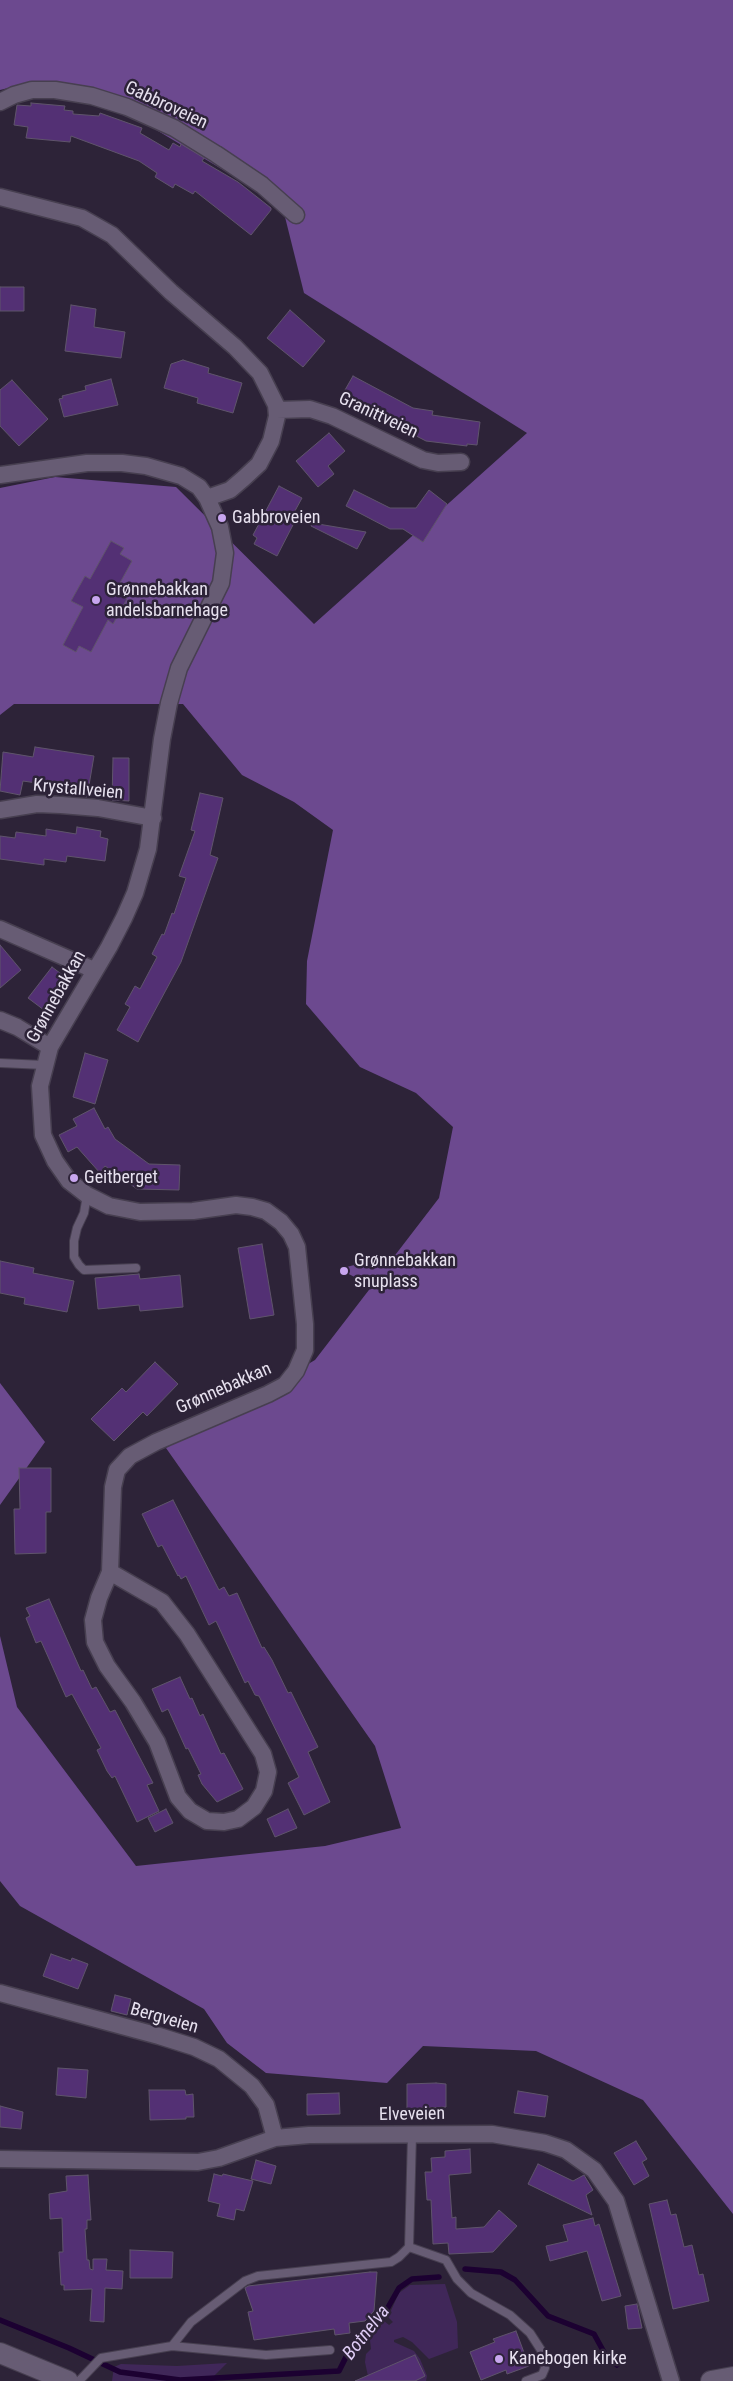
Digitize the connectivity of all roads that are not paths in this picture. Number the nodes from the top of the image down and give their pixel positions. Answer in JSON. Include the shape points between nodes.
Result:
{"nodes":[{"id":1,"x":0,"y":102,"type":"edge"},
{"id":2,"x":0,"y":197,"type":"edge"},
{"id":3,"x":296,"y":215,"type":"dead end"},
{"id":4,"x":276,"y":410,"type":"junction"},
{"id":5,"x":461,"y":462,"type":"dead end"},
{"id":6,"x":0,"y":475,"type":"edge"},
{"id":7,"x":207,"y":498,"type":"junction"},
{"id":8,"x":0,"y":810,"type":"edge"},
{"id":9,"x":152,"y":818,"type":"junction"},
{"id":10,"x":0,"y":929,"type":"edge"},
{"id":11,"x":94,"y":970,"type":"junction"},
{"id":12,"x":0,"y":1020,"type":"edge"},
{"id":13,"x":50,"y":1047,"type":"junction"},
{"id":14,"x":0,"y":1063,"type":"edge"},
{"id":15,"x":44,"y":1065,"type":"junction"},
{"id":16,"x":87,"y":1195,"type":"junction"},
{"id":17,"x":136,"y":1268,"type":"dead end"},
{"id":18,"x":110,"y":1572,"type":"junction"},
{"id":19,"x":0,"y":1993,"type":"edge"},
{"id":20,"x":412,"y":2135,"type":"junction"},
{"id":21,"x":275,"y":2138,"type":"junction"},
{"id":22,"x":0,"y":2158,"type":"edge"},
{"id":23,"x":409,"y":2247,"type":"junction"},
{"id":24,"x":172,"y":2346,"type":"junction"},
{"id":25,"x":330,"y":2350,"type":"dead end"},
{"id":26,"x":0,"y":2353,"type":"edge"},
{"id":27,"x":733,"y":2377,"type":"edge"},
{"id":28,"x":68,"y":2381,"type":"edge"},
{"id":29,"x":79,"y":2381,"type":"edge"},
{"id":30,"x":526,"y":2381,"type":"edge"},
{"id":31,"x":671,"y":2381,"type":"edge"},
{"id":32,"x":711,"y":2381,"type":"edge"},
{"id":33,"x":729,"y":2381,"type":"edge"}],
"edges":[{"from":1,"to":3,"type":"street","name":"Gabbroveien","via":[[32,90],[55,90],[92,96],[127,107],[174,128],[216,154],[262,185]]},
{"from":2,"to":4,"type":"street","via":[[82,218],[112,235],[250,361],[268,387]]},
{"from":4,"to":5,"type":"street","name":"Granittveien","via":[[310,409],[332,416],[423,460]]},
{"from":4,"to":7,"type":"street","via":[[271,441],[259,464],[230,490]]},
{"from":6,"to":7,"type":"street","name":"Grønnebakkan","via":[[86,463],[122,463],[181,476],[199,487]]},
{"from":7,"to":9,"type":"street","name":"Grønnebakkan","via":[[220,527],[225,553],[221,583],[179,668],[162,738]]},
{"from":8,"to":9,"type":"street","name":"Krystallveien","via":[[37,804],[61,805]]},
{"from":9,"to":11,"type":"street","name":"Grønnebakkan","via":[[148,848],[135,893]]},
{"from":10,"to":11,"type":"street"},
{"from":11,"to":13,"type":"street","name":"Grønnebakkan"},
{"from":12,"to":13,"type":"street"},
{"from":13,"to":15,"type":"street","name":"Grønnebakkan"},
{"from":14,"to":15,"type":"lane"},
{"from":15,"to":16,"type":"street","name":"Grønnebakkan","via":[[40,1086],[43,1135],[69,1181]]},
{"from":16,"to":17,"type":"lane","via":[[74,1241],[74,1257],[79,1265],[84,1270]]},
{"from":16,"to":18,"type":"street","name":"Grønnebakkan","via":[[109,1206],[140,1212],[193,1211],[236,1205],[266,1211],[286,1228],[296,1247],[305,1324],[305,1350],[296,1371],[285,1384],[156,1442],[130,1456],[117,1470],[113,1487]]},
{"from":18,"to":18,"type":"street","name":"Grønnebakkan","via":[[93,1620],[95,1642],[107,1666],[157,1742],[178,1797],[190,1811],[207,1821],[238,1819],[254,1807],[264,1791],[268,1772],[263,1754],[187,1634],[162,1602]]},
{"from":19,"to":21,"type":"street","name":"Bergveien","via":[[159,2036],[219,2059],[252,2086],[262,2099]]},
{"from":20,"to":21,"type":"street","name":"Elveveien"},
{"from":20,"to":23,"type":"lane"},
{"from":20,"to":31,"type":"street","name":"Elveveien","via":[[518,2137],[566,2150],[594,2170],[616,2201]]},
{"from":21,"to":22,"type":"street","name":"Elveveien","via":[[198,2162]]},
{"from":23,"to":24,"type":"lane","via":[[391,2262],[258,2276],[245,2281],[191,2322]]},
{"from":23,"to":30,"type":"lane","via":[[446,2260],[458,2280],[471,2293],[510,2315],[530,2333],[541,2350],[545,2368],[542,2375]]},
{"from":24,"to":25,"type":"lane","via":[[266,2355]]},
{"from":24,"to":29,"type":"lane","via":[[101,2358]]},
{"from":26,"to":28,"type":"street"},
{"from":27,"to":32,"type":"street"},
{"from":27,"to":33,"type":"street"}]}
